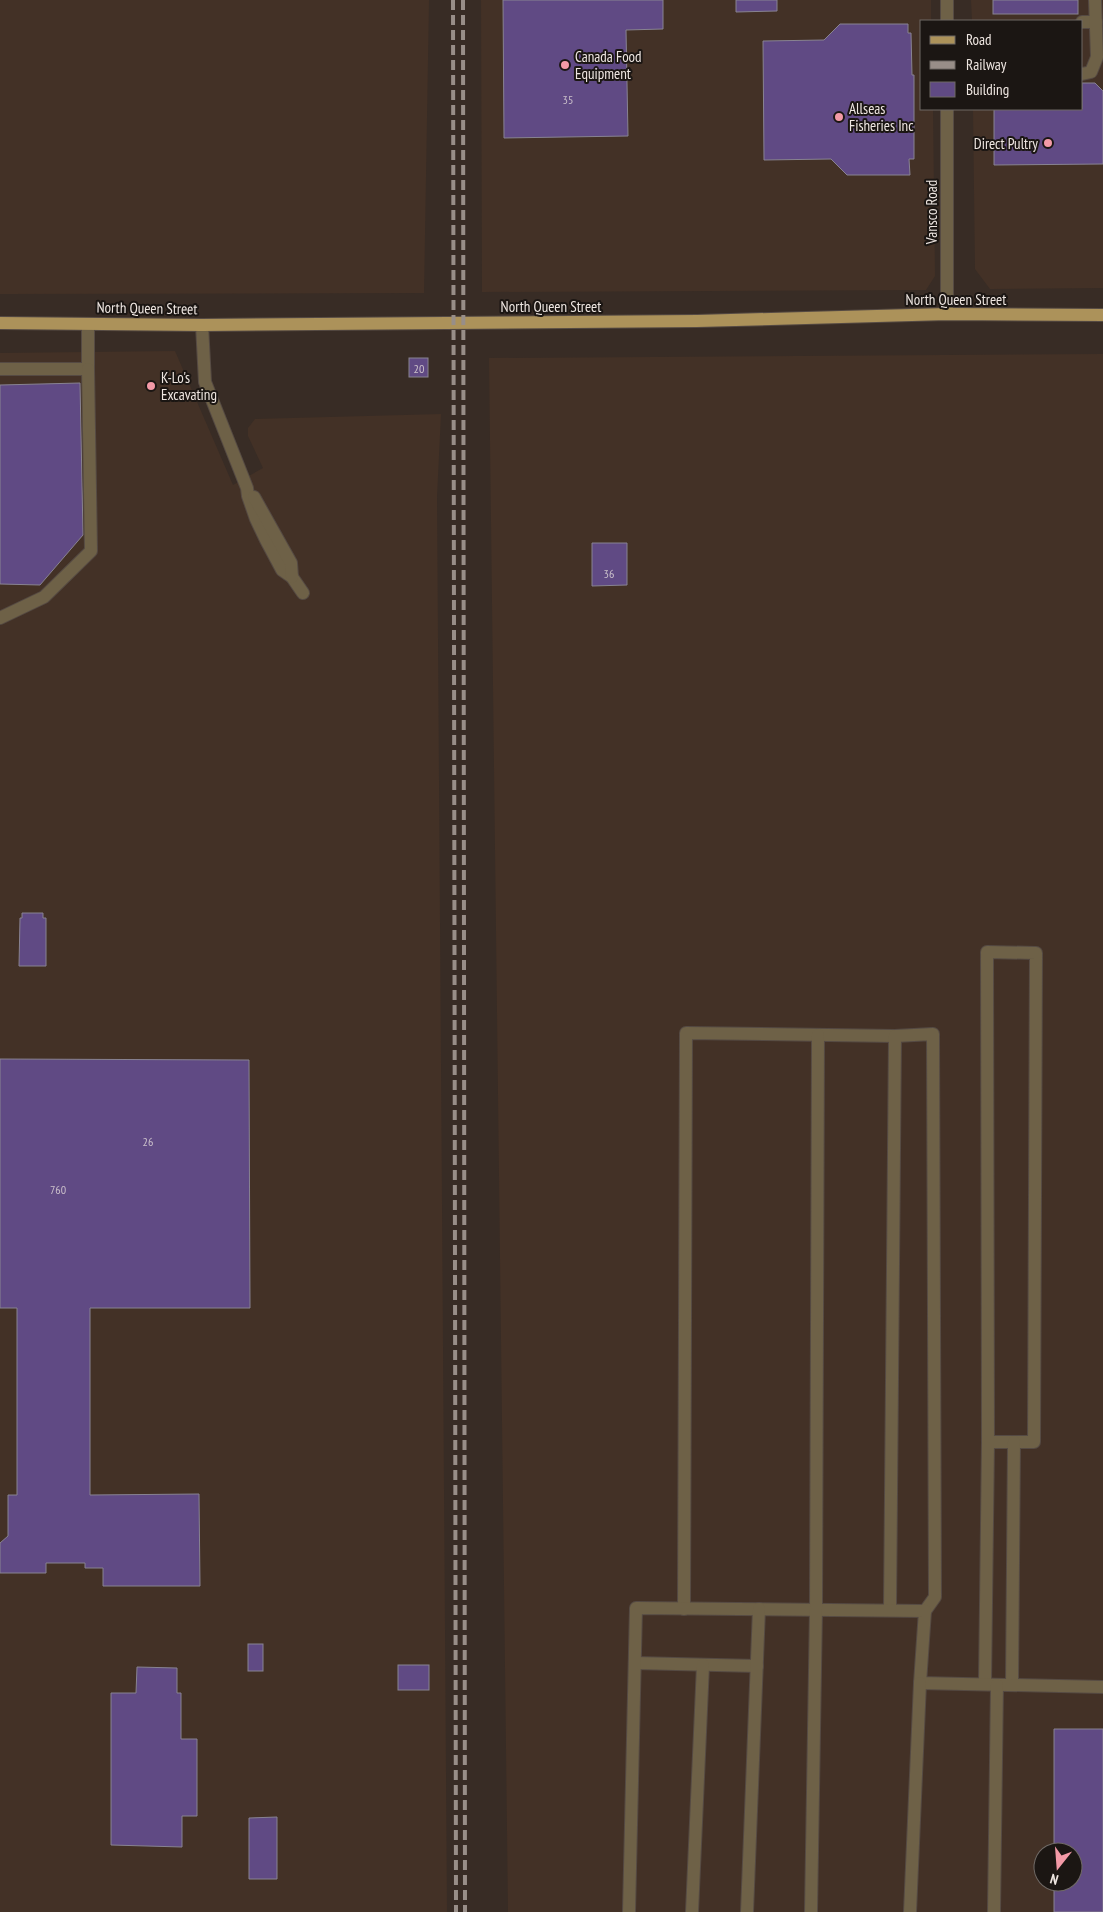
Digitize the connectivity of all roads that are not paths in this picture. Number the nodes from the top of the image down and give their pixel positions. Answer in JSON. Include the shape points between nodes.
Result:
{"nodes":[{"id":1,"x":947,"y":0,"type":"edge"},
{"id":2,"x":1095,"y":0,"type":"edge"},
{"id":3,"x":947,"y":20,"type":"edge"},
{"id":4,"x":1083,"y":22,"type":"edge"},
{"id":5,"x":1096,"y":22,"type":"junction"},
{"id":6,"x":1083,"y":74,"type":"edge"},
{"id":7,"x":947,"y":110,"type":"edge"},
{"id":8,"x":948,"y":314,"type":"junction"},
{"id":9,"x":1103,"y":315,"type":"edge"},
{"id":10,"x":0,"y":323,"type":"edge"},
{"id":11,"x":88,"y":324,"type":"junction"},
{"id":12,"x":202,"y":325,"type":"junction"},
{"id":13,"x":0,"y":369,"type":"edge"},
{"id":14,"x":88,"y":369,"type":"junction"},
{"id":15,"x":303,"y":593,"type":"dead end"},
{"id":16,"x":0,"y":618,"type":"edge"},
{"id":17,"x":818,"y":1035,"type":"junction"},
{"id":18,"x":895,"y":1036,"type":"junction"},
{"id":19,"x":988,"y":1442,"type":"junction"},
{"id":20,"x":1014,"y":1442,"type":"junction"},
{"id":21,"x":684,"y":1609,"type":"junction"},
{"id":22,"x":759,"y":1609,"type":"junction"},
{"id":23,"x":816,"y":1609,"type":"junction"},
{"id":24,"x":890,"y":1609,"type":"junction"},
{"id":25,"x":924,"y":1611,"type":"junction"},
{"id":26,"x":635,"y":1663,"type":"junction"},
{"id":27,"x":703,"y":1665,"type":"junction"},
{"id":28,"x":757,"y":1666,"type":"junction"},
{"id":29,"x":920,"y":1683,"type":"junction"},
{"id":30,"x":991,"y":1684,"type":"junction"},
{"id":31,"x":1012,"y":1685,"type":"junction"},
{"id":32,"x":1103,"y":1687,"type":"edge"},
{"id":33,"x":629,"y":1912,"type":"edge"},
{"id":34,"x":692,"y":1912,"type":"edge"},
{"id":35,"x":747,"y":1912,"type":"edge"},
{"id":36,"x":811,"y":1912,"type":"edge"},
{"id":37,"x":910,"y":1912,"type":"edge"},
{"id":38,"x":994,"y":1912,"type":"edge"}],
"edges":[{"from":1,"to":3,"type":"street"},
{"from":2,"to":5,"type":"street"},
{"from":4,"to":5,"type":"street"},
{"from":5,"to":6,"type":"street","via":[[1097,57],[1091,72]]},
{"from":7,"to":8,"type":"street","name":"Vansco Road"},
{"from":8,"to":9,"type":"main road","name":"North Queen Street"},
{"from":8,"to":12,"type":"main road","name":"North Queen Street","via":[[697,321]]},
{"from":10,"to":11,"type":"main road","name":"North Queen Street"},
{"from":11,"to":12,"type":"main road","name":"North Queen Street"},
{"from":11,"to":14,"type":"street"},
{"from":12,"to":15,"type":"street","via":[[205,382],[247,488],[291,563],[292,577]]},
{"from":13,"to":14,"type":"street"},
{"from":14,"to":16,"type":"street","via":[[90,552],[44,597]]},
{"from":17,"to":18,"type":"street"},
{"from":17,"to":21,"type":"street","via":[[686,1033]]},
{"from":17,"to":23,"type":"street"},
{"from":18,"to":24,"type":"street"},
{"from":18,"to":25,"type":"street","via":[[933,1034],[935,1598]]},
{"from":19,"to":20,"type":"street"},
{"from":19,"to":20,"type":"street","via":[[988,952],[1036,953],[1034,1442]]},
{"from":19,"to":30,"type":"street"},
{"from":20,"to":31,"type":"street"},
{"from":21,"to":22,"type":"street"},
{"from":21,"to":26,"type":"street","via":[[636,1608]]},
{"from":22,"to":23,"type":"street"},
{"from":22,"to":28,"type":"street"},
{"from":23,"to":24,"type":"street"},
{"from":23,"to":36,"type":"street"},
{"from":24,"to":25,"type":"street"},
{"from":25,"to":29,"type":"street"},
{"from":26,"to":27,"type":"street"},
{"from":26,"to":33,"type":"street"},
{"from":27,"to":28,"type":"street"},
{"from":27,"to":34,"type":"street"},
{"from":28,"to":35,"type":"street"},
{"from":29,"to":30,"type":"street"},
{"from":29,"to":37,"type":"street"},
{"from":30,"to":31,"type":"street"},
{"from":30,"to":38,"type":"street"},
{"from":31,"to":32,"type":"street"}]}
